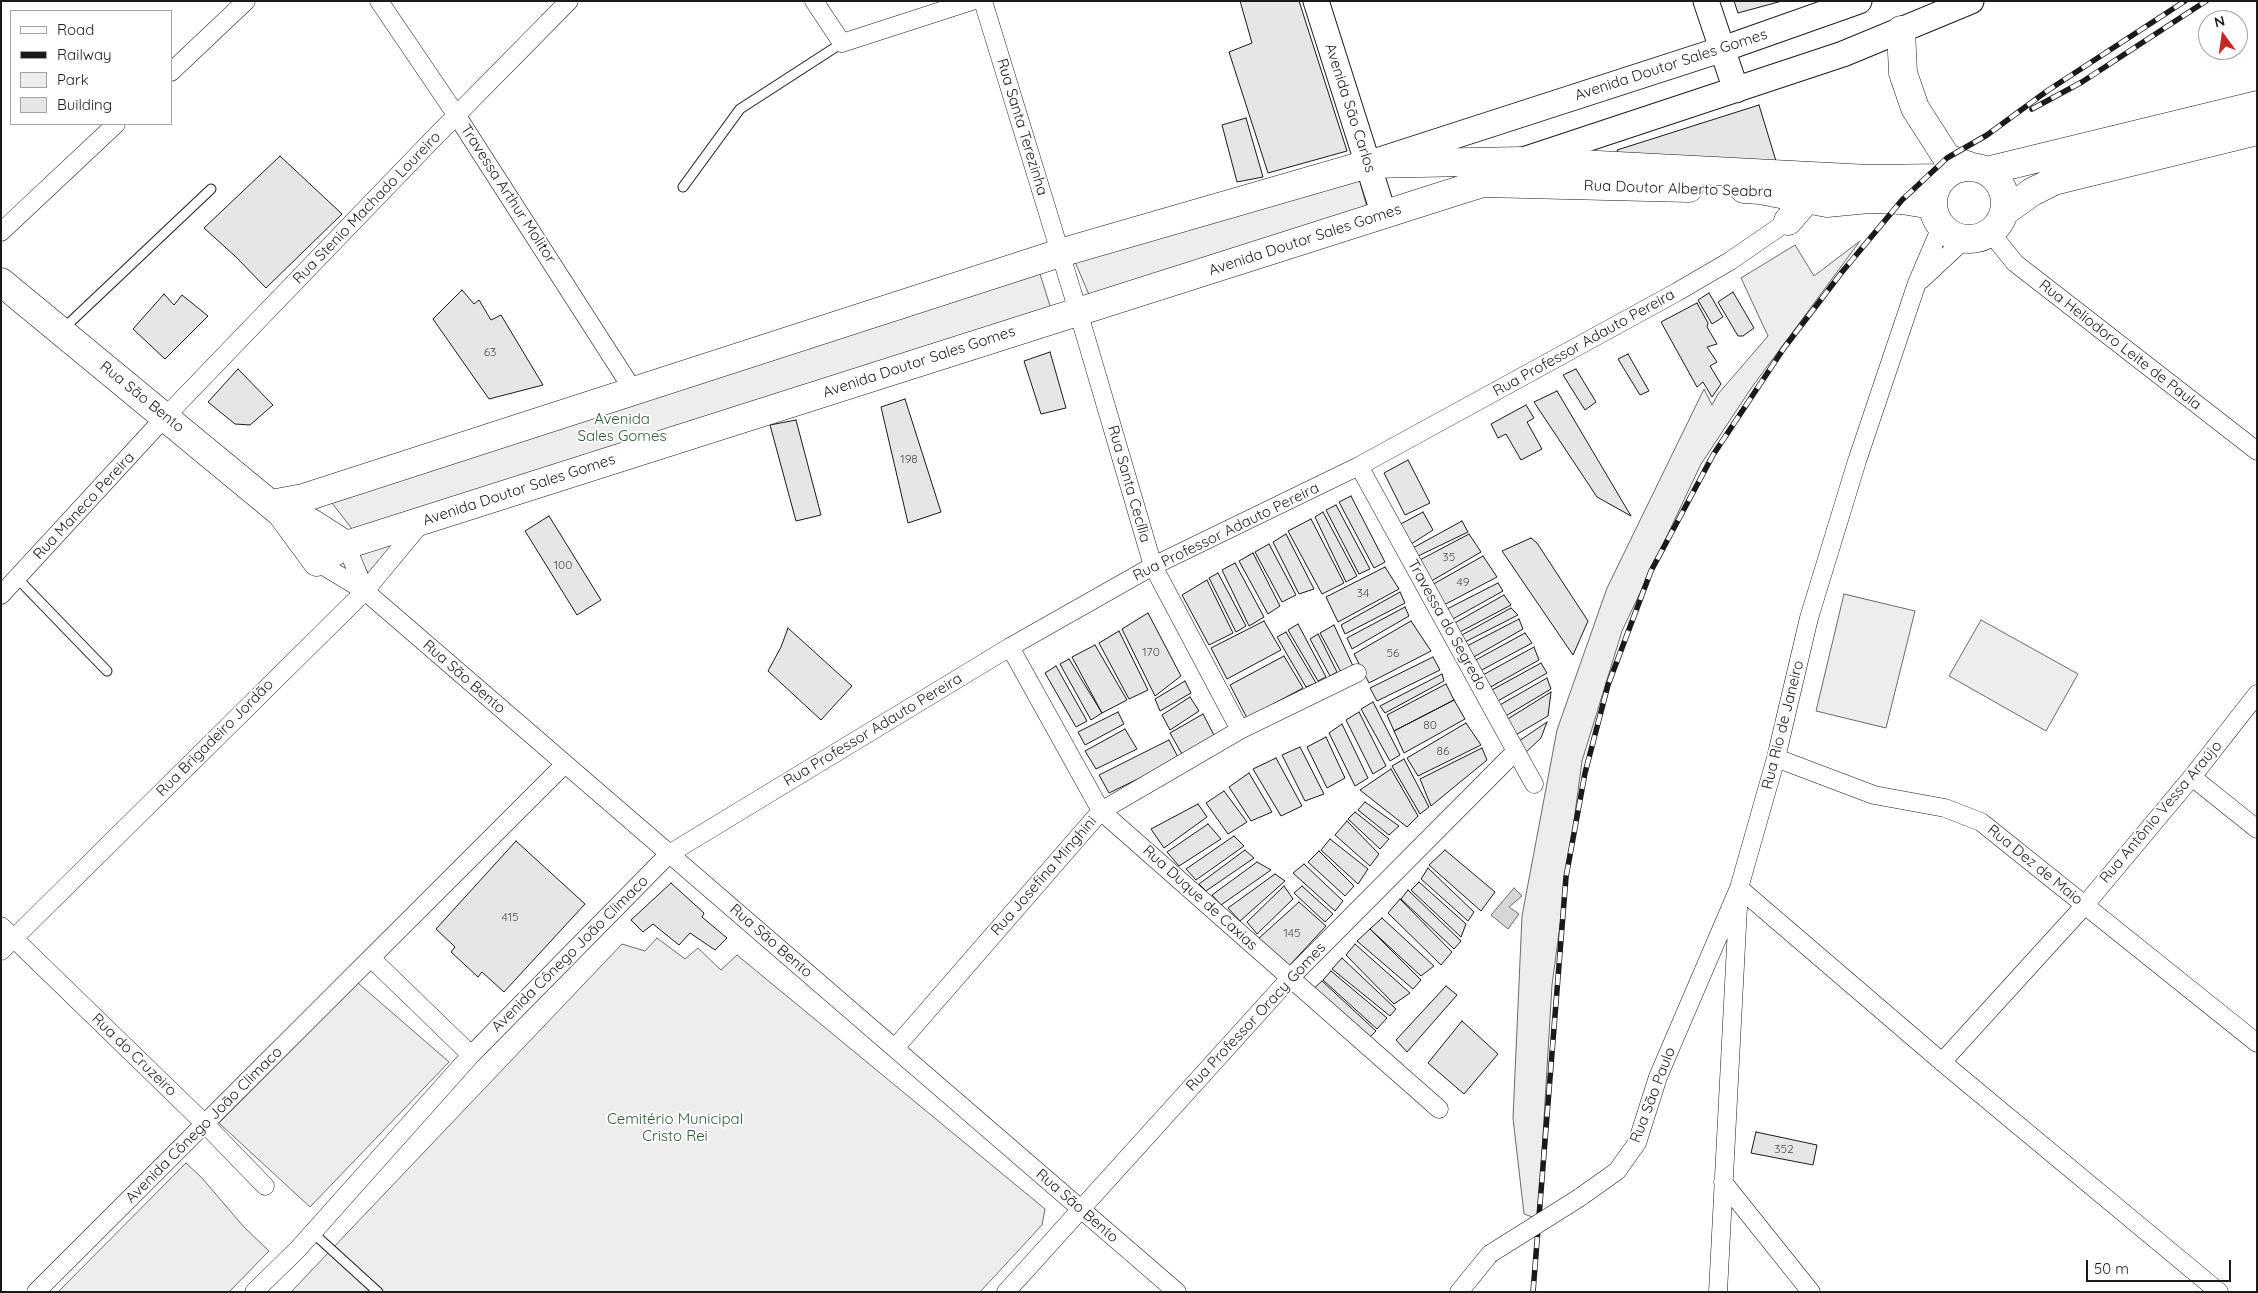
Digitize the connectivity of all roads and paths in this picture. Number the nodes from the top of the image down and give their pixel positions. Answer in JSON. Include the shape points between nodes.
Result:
{"nodes":[{"id":1,"x":246,"y":1,"type":"edge"},
{"id":2,"x":379,"y":1,"type":"edge"},
{"id":3,"x":569,"y":1,"type":"edge"},
{"id":4,"x":814,"y":1,"type":"edge"},
{"id":5,"x":972,"y":1,"type":"edge"},
{"id":6,"x":983,"y":1,"type":"edge"},
{"id":7,"x":1316,"y":1,"type":"edge"},
{"id":8,"x":1706,"y":1,"type":"edge"},
{"id":9,"x":1860,"y":1,"type":"edge"},
{"id":10,"x":1971,"y":1,"type":"edge"},
{"id":11,"x":1901,"y":30,"type":"junction"},
{"id":12,"x":842,"y":43,"type":"junction"},
{"id":13,"x":1723,"y":49,"type":"junction"},
{"id":14,"x":172,"y":71,"type":"edge"},
{"id":15,"x":1736,"y":90,"type":"junction"},
{"id":16,"x":2257,"y":105,"type":"edge"},
{"id":17,"x":457,"y":116,"type":"junction"},
{"id":18,"x":115,"y":125,"type":"edge"},
{"id":19,"x":2257,"y":131,"type":"edge"},
{"id":20,"x":1521,"y":161,"type":"junction"},
{"id":21,"x":1368,"y":164,"type":"junction"},
{"id":22,"x":1978,"y":168,"type":"junction"},
{"id":23,"x":1942,"y":178,"type":"junction"},
{"id":24,"x":1868,"y":179,"type":"junction"},
{"id":25,"x":1483,"y":183,"type":"junction"},
{"id":26,"x":684,"y":187,"type":"dead end"},
{"id":27,"x":211,"y":189,"type":"dead end"},
{"id":28,"x":1807,"y":199,"type":"junction"},
{"id":29,"x":1384,"y":215,"type":"junction"},
{"id":30,"x":1937,"y":216,"type":"junction"},
{"id":31,"x":1788,"y":221,"type":"joint"},
{"id":32,"x":1987,"y":228,"type":"junction"},
{"id":33,"x":1,"y":232,"type":"edge"},
{"id":34,"x":1060,"y":252,"type":"junction"},
{"id":35,"x":1,"y":282,"type":"edge"},
{"id":36,"x":1917,"y":283,"type":"junction"},
{"id":37,"x":1078,"y":311,"type":"junction"},
{"id":38,"x":61,"y":331,"type":"junction"},
{"id":39,"x":633,"y":390,"type":"junction"},
{"id":40,"x":166,"y":416,"type":"junction"},
{"id":41,"x":2257,"y":451,"type":"edge"},
{"id":42,"x":1360,"y":466,"type":"junction"},
{"id":43,"x":276,"y":509,"type":"junction"},
{"id":44,"x":424,"y":521,"type":"junction"},
{"id":45,"x":346,"y":546,"type":"junction"},
{"id":46,"x":316,"y":562,"type":"junction"},
{"id":47,"x":1153,"y":566,"type":"junction"},
{"id":48,"x":17,"y":578,"type":"junction"},
{"id":49,"x":365,"y":591,"type":"junction"},
{"id":50,"x":1,"y":595,"type":"edge"},
{"id":51,"x":1010,"y":647,"type":"junction"},
{"id":52,"x":107,"y":672,"type":"dead end"},
{"id":53,"x":1357,"y":673,"type":"dead end"},
{"id":54,"x":2257,"y":694,"type":"edge"},
{"id":55,"x":1240,"y":730,"type":"junction"},
{"id":56,"x":1516,"y":752,"type":"junction"},
{"id":57,"x":1776,"y":758,"type":"junction"},
{"id":58,"x":565,"y":764,"type":"junction"},
{"id":59,"x":2192,"y":777,"type":"junction"},
{"id":60,"x":1534,"y":784,"type":"dead end"},
{"id":61,"x":1101,"y":810,"type":"junction"},
{"id":62,"x":2257,"y":829,"type":"edge"},
{"id":63,"x":669,"y":854,"type":"junction"},
{"id":64,"x":1739,"y":888,"type":"junction"},
{"id":65,"x":2084,"y":905,"type":"junction"},
{"id":66,"x":5,"y":938,"type":"edge"},
{"id":67,"x":372,"y":959,"type":"junction"},
{"id":68,"x":1290,"y":978,"type":"junction"},
{"id":69,"x":2257,"y":1043,"type":"edge"},
{"id":70,"x":895,"y":1048,"type":"junction"},
{"id":71,"x":471,"y":1055,"type":"junction"},
{"id":72,"x":1942,"y":1062,"type":"junction"},
{"id":73,"x":1439,"y":1109,"type":"dead end"},
{"id":74,"x":204,"y":1123,"type":"junction"},
{"id":75,"x":1723,"y":1182,"type":"junction"},
{"id":76,"x":264,"y":1186,"type":"dead end"},
{"id":77,"x":1081,"y":1209,"type":"junction"},
{"id":78,"x":312,"y":1232,"type":"junction"},
{"id":79,"x":36,"y":1292,"type":"edge"},
{"id":80,"x":254,"y":1292,"type":"edge"},
{"id":81,"x":378,"y":1292,"type":"edge"},
{"id":82,"x":1006,"y":1292,"type":"edge"},
{"id":83,"x":1177,"y":1292,"type":"edge"},
{"id":84,"x":1459,"y":1292,"type":"edge"},
{"id":85,"x":1718,"y":1292,"type":"edge"},
{"id":86,"x":1812,"y":1292,"type":"edge"},
{"id":87,"x":2218,"y":1292,"type":"edge"}],
"edges":[{"from":1,"to":14,"type":"street"},
{"from":2,"to":17,"type":"street","name":"Travessa Arthur Molitor"},
{"from":3,"to":17,"type":"street","name":"Rua Stenio Machado Loureiro"},
{"from":4,"to":12,"type":"street"},
{"from":5,"to":12,"type":"street"},
{"from":6,"to":34,"type":"street","name":"Rua Santa Terezinha"},
{"from":7,"to":21,"type":"main road","name":"Avenida São Carlos"},
{"from":8,"to":13,"type":"main road"},
{"from":9,"to":13,"type":"main road","name":"Avenida Doutor Sales Gomes"},
{"from":10,"to":11,"type":"main road","name":"Avenida Doutor Sales Gomes"},
{"from":11,"to":15,"type":"main road","name":"Avenida Doutor Sales Gomes","via":[[1843,54]]},
{"from":11,"to":22,"type":"main road","via":[[1903,73],[1914,108],[1947,158]]},
{"from":12,"to":26,"type":"lane","via":[[740,109]]},
{"from":13,"to":15,"type":"main road"},
{"from":13,"to":21,"type":"main road","name":"Avenida Doutor Sales Gomes"},
{"from":15,"to":20,"type":"main road","name":"Avenida Doutor Sales Gomes"},
{"from":16,"to":22,"type":"main road"},
{"from":17,"to":39,"type":"street","name":"Travessa Arthur Molitor"},
{"from":17,"to":40,"type":"street","name":"Rua Stenio Machado Loureiro"},
{"from":18,"to":33,"type":"street"},
{"from":19,"to":32,"type":"main road","via":[[2054,181],[2032,192]]},
{"from":20,"to":21,"type":"main road","name":"Avenida Doutor Sales Gomes"},
{"from":20,"to":24,"type":"main road","name":"Rua Doutor Alberto Seabra"},
{"from":20,"to":25,"type":"main road","name":"Avenida Doutor Sales Gomes"},
{"from":21,"to":29,"type":"main road","name":"Avenida São Carlos"},
{"from":21,"to":34,"type":"main road","name":"Avenida Doutor Sales Gomes"},
{"from":22,"to":23,"type":"main road","via":[[1957,168]]},
{"from":22,"to":32,"type":"main road","via":[[2000,182],[2004,193]]},
{"from":23,"to":24,"type":"main road","name":"Rua Doutor Alberto Seabra"},
{"from":23,"to":30,"type":"main road","via":[[1934,191]]},
{"from":24,"to":28,"type":"main road","via":[[1826,185]]},
{"from":25,"to":28,"type":"main road","name":"Rua Doutor Alberto Seabra","via":[[1760,190]]},
{"from":25,"to":29,"type":"main road","name":"Avenida Doutor Sales Gomes"},
{"from":27,"to":38,"type":"lane"},
{"from":28,"to":30,"type":"main road","name":"Rua Doutor Alberto Seabra","via":[[1827,203],[1902,200]]},
{"from":28,"to":31,"type":"main road"},
{"from":29,"to":37,"type":"main road","name":"Avenida Doutor Sales Gomes"},
{"from":30,"to":32,"type":"main road","via":[[1954,237]]},
{"from":30,"to":36,"type":"street","name":"Rua Rio de Janeiro"},
{"from":31,"to":42,"type":"street","name":"Rua Professor Adauto Pereira","via":[[1677,292]]},
{"from":32,"to":36,"type":"street","name":"Rua Rio de Janeiro"},
{"from":32,"to":41,"type":"street","name":"Rua Heliodoro Leite de Paula","via":[[2015,263]]},
{"from":34,"to":37,"type":"street","name":"Rua Santa Cecília"},
{"from":34,"to":39,"type":"main road","name":"Avenida Doutor Sales Gomes"},
{"from":35,"to":38,"type":"main road","name":"Rua São Bento"},
{"from":36,"to":57,"type":"street","name":"Rua Rio de Janeiro","via":[[1809,618]]},
{"from":37,"to":44,"type":"main road","name":"Avenida Doutor Sales Gomes"},
{"from":37,"to":47,"type":"street","name":"Rua Santa Cecília"},
{"from":38,"to":40,"type":"main road","name":"Rua São Bento"},
{"from":39,"to":43,"type":"main road","name":"Avenida Doutor Sales Gomes"},
{"from":40,"to":43,"type":"main road","name":"Rua São Bento"},
{"from":40,"to":48,"type":"street","name":"Rua Maneco Pereira"},
{"from":42,"to":47,"type":"street","name":"Rua Professor Adauto Pereira"},
{"from":42,"to":56,"type":"street","name":"Travessa do Segredo"},
{"from":43,"to":45,"type":"main road","name":"Rua São Bento","via":[[310,522]]},
{"from":43,"to":46,"type":"main road","name":"Rua São Bento"},
{"from":44,"to":45,"type":"main road","name":"Avenida Doutor Sales Gomes"},
{"from":44,"to":49,"type":"street","name":"Rua Brigadeiro Jordão"},
{"from":45,"to":46,"type":"main road","name":"Avenida Doutor Sales Gomes"},
{"from":45,"to":49,"type":"street","name":"Rua São Bento"},
{"from":46,"to":49,"type":"street","name":"Rua São Bento"},
{"from":47,"to":51,"type":"street","name":"Rua Professor Adauto Pereira"},
{"from":47,"to":55,"type":"street","name":"Rua Santa Cecília"},
{"from":48,"to":50,"type":"street","name":"Rua Maneco Pereira"},
{"from":48,"to":52,"type":"lane"},
{"from":49,"to":58,"type":"street","name":"Rua São Bento"},
{"from":49,"to":66,"type":"street","name":"Rua Brigadeiro Jordão"},
{"from":51,"to":61,"type":"street","name":"Rua Duque de Caxias"},
{"from":51,"to":63,"type":"street","name":"Rua Professor Adauto Pereira"},
{"from":53,"to":55,"type":"street","name":"Rua Josefina Minghini"},
{"from":54,"to":59,"type":"street","name":"Rua Antônio Vessa Araújo"},
{"from":55,"to":61,"type":"street","name":"Rua Josefina Minghini"},
{"from":56,"to":60,"type":"street","name":"Travessa do Segredo"},
{"from":56,"to":68,"type":"street","name":"Rua Professor Oracy Gomes"},
{"from":57,"to":64,"type":"street","name":"Rua Rio de Janeiro"},
{"from":57,"to":65,"type":"street","name":"Rua Dez de Maio","via":[[1874,795],[1945,808],[1981,822]]},
{"from":58,"to":63,"type":"street","name":"Rua São Bento"},
{"from":58,"to":67,"type":"street","name":"Avenida Cônego João Climaco"},
{"from":59,"to":62,"type":"street"},
{"from":59,"to":65,"type":"street","name":"Rua Antônio Vessa Araújo"},
{"from":61,"to":68,"type":"street","name":"Rua Duque de Caxias"},
{"from":61,"to":70,"type":"street","name":"Rua Josefina Minghini"},
{"from":63,"to":70,"type":"street","name":"Rua São Bento"},
{"from":63,"to":71,"type":"street","name":"Avenida Cônego João Climaco"},
{"from":64,"to":72,"type":"street"},
{"from":64,"to":75,"type":"street","name":"Rua Rio de Janeiro"},
{"from":64,"to":84,"type":"street","name":"Rua São Paulo","bridge":true,"via":[[1658,1077],[1637,1143],[1617,1171],[1490,1254]]},
{"from":65,"to":69,"type":"street","name":"Rua Dez de Maio"},
{"from":65,"to":72,"type":"street","name":"Rua Antônio Vessa Araújo"},
{"from":66,"to":74,"type":"street","name":"Rua do Cruzeiro"},
{"from":67,"to":71,"type":"street"},
{"from":67,"to":74,"type":"street","name":"Avenida Cônego João Climaco"},
{"from":68,"to":73,"type":"street","name":"Rua Duque de Caxias"},
{"from":68,"to":77,"type":"street","name":"Rua Professor Oracy Gomes"},
{"from":70,"to":77,"type":"street","name":"Rua São Bento"},
{"from":71,"to":78,"type":"street","name":"Avenida Cônego João Climaco"},
{"from":72,"to":87,"type":"street"},
{"from":74,"to":76,"type":"street","name":"Rua do Cruzeiro"},
{"from":74,"to":79,"type":"street","name":"Avenida Cônego João Climaco"},
{"from":75,"to":85,"type":"street"},
{"from":75,"to":86,"type":"street"},
{"from":77,"to":82,"type":"street","name":"Rua Professor Oracy Gomes"},
{"from":77,"to":83,"type":"street","name":"Rua São Bento"},
{"from":78,"to":80,"type":"street","name":"Avenida Cônego João Climaco"},
{"from":78,"to":81,"type":"lane"}]}
